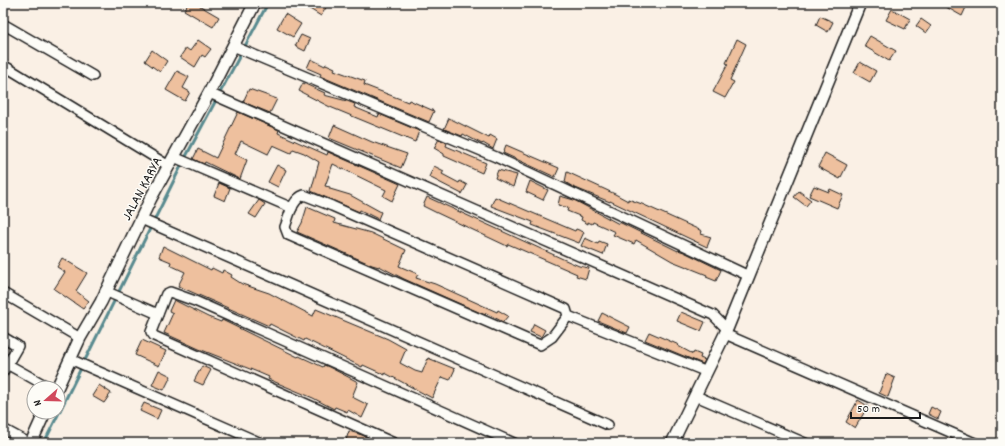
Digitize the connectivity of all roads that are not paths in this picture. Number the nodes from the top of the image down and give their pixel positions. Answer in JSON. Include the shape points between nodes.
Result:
{"nodes":[{"id":1,"x":255,"y":3,"type":"edge"},
{"id":2,"x":860,"y":3,"type":"edge"},
{"id":3,"x":3,"y":24,"type":"edge"},
{"id":4,"x":236,"y":47,"type":"junction"},
{"id":5,"x":3,"y":65,"type":"edge"},
{"id":6,"x":93,"y":76,"type":"dead end"},
{"id":7,"x":211,"y":94,"type":"junction"},
{"id":8,"x":177,"y":161,"type":"junction"},
{"id":9,"x":292,"y":208,"type":"junction"},
{"id":10,"x":141,"y":219,"type":"junction"},
{"id":11,"x":749,"y":276,"type":"junction"},
{"id":12,"x":108,"y":292,"type":"junction"},
{"id":13,"x":3,"y":293,"type":"edge"},
{"id":14,"x":158,"y":314,"type":"junction"},
{"id":15,"x":568,"y":316,"type":"junction"},
{"id":16,"x":726,"y":331,"type":"junction"},
{"id":17,"x":3,"y":337,"type":"edge"},
{"id":18,"x":80,"y":338,"type":"junction"},
{"id":19,"x":74,"y":361,"type":"junction"},
{"id":20,"x":5,"y":368,"type":"edge"},
{"id":21,"x":707,"y":372,"type":"junction"},
{"id":22,"x":32,"y":380,"type":"edge"},
{"id":23,"x":62,"y":380,"type":"edge"},
{"id":24,"x":696,"y":396,"type":"junction"},
{"id":25,"x":42,"y":420,"type":"edge"},
{"id":26,"x":608,"y":425,"type":"dead end"},
{"id":27,"x":3,"y":429,"type":"edge"},
{"id":28,"x":30,"y":443,"type":"edge"},
{"id":29,"x":261,"y":443,"type":"edge"},
{"id":30,"x":394,"y":443,"type":"edge"},
{"id":31,"x":514,"y":443,"type":"edge"},
{"id":32,"x":672,"y":443,"type":"edge"},
{"id":33,"x":805,"y":443,"type":"edge"},
{"id":34,"x":975,"y":443,"type":"edge"}],
"edges":[{"from":1,"to":4,"type":"street","name":"JALAN KARYA"},
{"from":2,"to":11,"type":"street"},
{"from":3,"to":6,"type":"street"},
{"from":4,"to":7,"type":"street","name":"JALAN KARYA"},
{"from":4,"to":11,"type":"street","via":[[496,157]]},
{"from":5,"to":8,"type":"street"},
{"from":7,"to":8,"type":"street","name":"JALAN KARYA"},
{"from":7,"to":16,"type":"street","via":[[713,315]]},
{"from":8,"to":9,"type":"street"},
{"from":8,"to":10,"type":"street","name":"JALAN KARYA"},
{"from":9,"to":15,"type":"street","via":[[299,197],[304,195],[566,309]]},
{"from":9,"to":15,"type":"street","via":[[285,227],[288,235],[540,345],[552,337]]},
{"from":10,"to":12,"type":"street","name":"JALAN KARYA"},
{"from":10,"to":26,"type":"street"},
{"from":11,"to":16,"type":"street"},
{"from":12,"to":14,"type":"street"},
{"from":12,"to":18,"type":"street","name":"JALAN KARYA"},
{"from":13,"to":18,"type":"street"},
{"from":14,"to":30,"type":"street","via":[[151,332],[154,336]]},
{"from":14,"to":31,"type":"street","via":[[166,294],[175,293]]},
{"from":15,"to":21,"type":"street"},
{"from":16,"to":21,"type":"street"},
{"from":16,"to":34,"type":"street"},
{"from":17,"to":20,"type":"street","via":[[18,346]]},
{"from":18,"to":19,"type":"street","name":"JALAN KARYA"},
{"from":19,"to":23,"type":"street","name":"JALAN KARYA"},
{"from":19,"to":29,"type":"street"},
{"from":20,"to":22,"type":"street"},
{"from":21,"to":24,"type":"street"},
{"from":24,"to":32,"type":"street"},
{"from":24,"to":33,"type":"street"},
{"from":25,"to":28,"type":"street"},
{"from":27,"to":28,"type":"street"}]}
